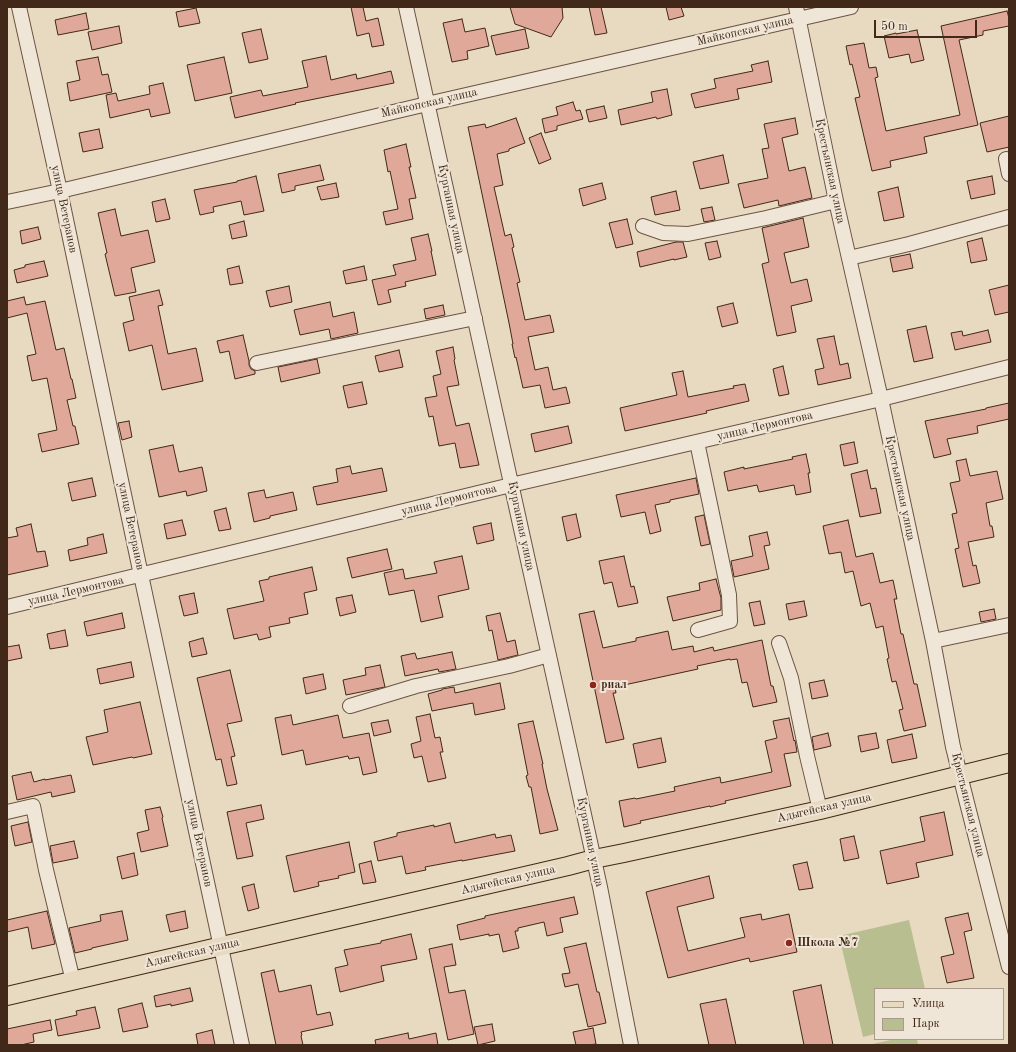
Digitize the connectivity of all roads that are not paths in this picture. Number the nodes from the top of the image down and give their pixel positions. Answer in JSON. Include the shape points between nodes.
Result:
{"nodes":[{"id":1,"x":19,"y":7,"type":"edge"},
{"id":2,"x":406,"y":7,"type":"edge"},
{"id":3,"x":851,"y":7,"type":"edge"},
{"id":4,"x":797,"y":13,"type":"edge"},
{"id":5,"x":427,"y":104,"type":"junction"},
{"id":6,"x":1006,"y":159,"type":"dead end"},
{"id":7,"x":1009,"y":174,"type":"edge"},
{"id":8,"x":60,"y":191,"type":"junction"},
{"id":9,"x":836,"y":201,"type":"junction"},
{"id":10,"x":7,"y":202,"type":"edge"},
{"id":11,"x":1009,"y":217,"type":"edge"},
{"id":12,"x":643,"y":226,"type":"dead end"},
{"id":13,"x":849,"y":258,"type":"junction"},
{"id":14,"x":475,"y":318,"type":"junction"},
{"id":15,"x":257,"y":363,"type":"dead end"},
{"id":16,"x":1009,"y":367,"type":"edge"},
{"id":17,"x":881,"y":400,"type":"junction"},
{"id":18,"x":697,"y":442,"type":"junction"},
{"id":19,"x":511,"y":484,"type":"junction"},
{"id":20,"x":141,"y":575,"type":"junction"},
{"id":21,"x":7,"y":607,"type":"edge"},
{"id":22,"x":1009,"y":625,"type":"edge"},
{"id":23,"x":698,"y":630,"type":"dead end"},
{"id":24,"x":933,"y":641,"type":"junction"},
{"id":25,"x":780,"y":644,"type":"dead end"},
{"id":26,"x":549,"y":655,"type":"junction"},
{"id":27,"x":350,"y":706,"type":"dead end"},
{"id":28,"x":1009,"y":763,"type":"edge"},
{"id":29,"x":960,"y":775,"type":"junction"},
{"id":30,"x":820,"y":810,"type":"junction"},
{"id":31,"x":7,"y":812,"type":"edge"},
{"id":32,"x":594,"y":859,"type":"junction"},
{"id":33,"x":222,"y":946,"type":"junction"},
{"id":34,"x":1009,"y":967,"type":"edge"},
{"id":35,"x":73,"y":980,"type":"junction"},
{"id":36,"x":7,"y":996,"type":"edge"},
{"id":37,"x":242,"y":1045,"type":"edge"},
{"id":38,"x":631,"y":1045,"type":"edge"}],
"edges":[{"from":1,"to":8,"type":"street","name":"улица Ветеранов"},
{"from":2,"to":5,"type":"street","name":"Курганная улица"},
{"from":3,"to":4,"type":"street","name":"Майкопская улица"},
{"from":4,"to":5,"type":"street","name":"Майкопская улица"},
{"from":4,"to":9,"type":"street","name":"Крестьянская улица"},
{"from":5,"to":8,"type":"street","name":"Майкопская улица"},
{"from":5,"to":14,"type":"street","name":"Курганная улица"},
{"from":6,"to":7,"type":"street"},
{"from":8,"to":10,"type":"street","name":"Майкопская улица"},
{"from":8,"to":20,"type":"street","name":"улица Ветеранов"},
{"from":9,"to":12,"type":"street","via":[[688,234],[663,233]]},
{"from":9,"to":13,"type":"street","name":"Крестьянская улица"},
{"from":11,"to":13,"type":"street"},
{"from":13,"to":17,"type":"street","name":"Крестьянская улица"},
{"from":14,"to":15,"type":"street"},
{"from":14,"to":19,"type":"street","name":"Курганная улица"},
{"from":16,"to":17,"type":"street","name":"улица Лермонтова"},
{"from":17,"to":18,"type":"street","name":"улица Лермонтова"},
{"from":17,"to":24,"type":"street","name":"Крестьянская улица"},
{"from":18,"to":19,"type":"street","name":"улица Лермонтова"},
{"from":18,"to":23,"type":"street","via":[[729,595],[730,621]]},
{"from":19,"to":20,"type":"street","name":"улица Лермонтова"},
{"from":19,"to":26,"type":"street","name":"Курганная улица"},
{"from":20,"to":21,"type":"street","name":"улица Лермонтова"},
{"from":20,"to":33,"type":"street","name":"улица Ветеранов"},
{"from":22,"to":24,"type":"street"},
{"from":24,"to":29,"type":"street","name":"Крестьянская улица"},
{"from":25,"to":30,"type":"street","via":[[791,678]]},
{"from":26,"to":27,"type":"street","via":[[416,686]]},
{"from":26,"to":32,"type":"street","name":"Курганная улица"},
{"from":28,"to":29,"type":"main road","name":"Адыгейская улица"},
{"from":29,"to":30,"type":"main road","name":"Адыгейская улица"},
{"from":29,"to":34,"type":"street","name":"Крестьянская улица"},
{"from":30,"to":32,"type":"main road","name":"Адыгейская улица"},
{"from":31,"to":35,"type":"street","via":[[33,806]]},
{"from":32,"to":33,"type":"main road","name":"Адыгейская улица"},
{"from":32,"to":38,"type":"street","name":"Курганная улица"},
{"from":33,"to":35,"type":"main road","name":"Адыгейская улица"},
{"from":33,"to":37,"type":"street","name":"улица Ветеранов"},
{"from":35,"to":36,"type":"main road","name":"Адыгейская улица"}]}
